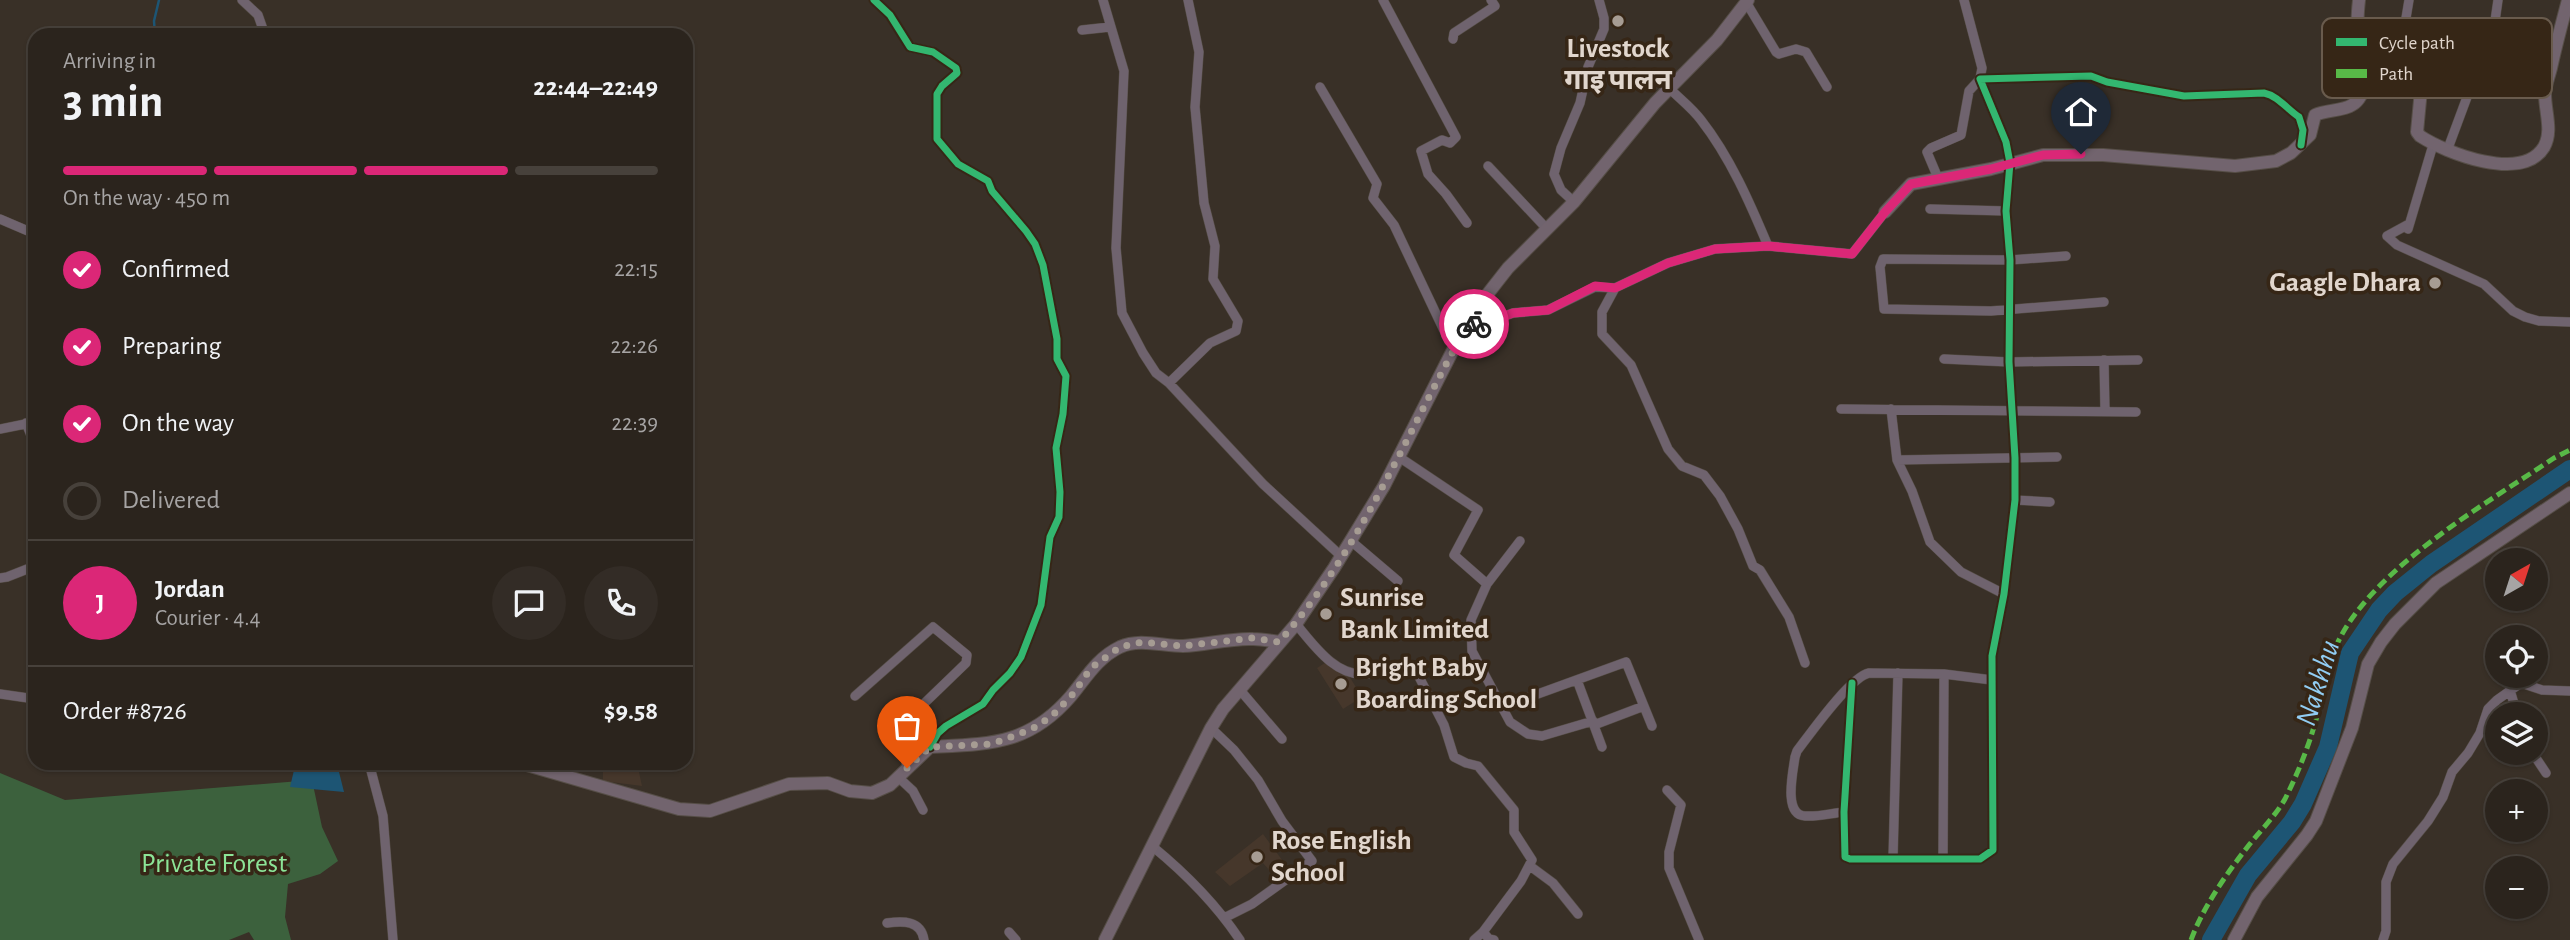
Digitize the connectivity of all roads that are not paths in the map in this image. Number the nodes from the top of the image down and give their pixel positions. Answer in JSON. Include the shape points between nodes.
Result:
{"nodes":[{"id":1,"x":242,"y":0,"type":"edge"},
{"id":2,"x":874,"y":0,"type":"edge"},
{"id":3,"x":1103,"y":0,"type":"edge"},
{"id":4,"x":1188,"y":0,"type":"edge"},
{"id":5,"x":1383,"y":0,"type":"edge"},
{"id":6,"x":1491,"y":0,"type":"edge"},
{"id":7,"x":1599,"y":0,"type":"edge"},
{"id":8,"x":1964,"y":0,"type":"edge"},
{"id":9,"x":2359,"y":0,"type":"edge"},
{"id":10,"x":2409,"y":0,"type":"edge"},
{"id":11,"x":2498,"y":0,"type":"edge"},
{"id":12,"x":2568,"y":0,"type":"edge"},
{"id":13,"x":1747,"y":1,"type":"edge"},
{"id":14,"x":2358,"y":18,"type":"edge"},
{"id":15,"x":2406,"y":18,"type":"edge"},
{"id":16,"x":2495,"y":18,"type":"edge"},
{"id":17,"x":1110,"y":27,"type":"junction"},
{"id":18,"x":263,"y":28,"type":"edge"},
{"id":19,"x":1082,"y":30,"type":"dead end"},
{"id":20,"x":1453,"y":39,"type":"dead end"},
{"id":21,"x":2552,"y":65,"type":"edge"},
{"id":22,"x":1980,"y":79,"type":"junction"},
{"id":23,"x":1320,"y":87,"type":"dead end"},
{"id":24,"x":1670,"y":88,"type":"junction"},
{"id":25,"x":1827,"y":88,"type":"dead end"},
{"id":26,"x":2359,"y":98,"type":"edge"},
{"id":27,"x":2420,"y":98,"type":"edge"},
{"id":28,"x":2467,"y":98,"type":"edge"},
{"id":29,"x":2546,"y":98,"type":"edge"},
{"id":30,"x":2301,"y":145,"type":"junction"},
{"id":31,"x":2433,"y":145,"type":"junction"},
{"id":32,"x":2447,"y":151,"type":"junction"},
{"id":33,"x":2010,"y":163,"type":"junction"},
{"id":34,"x":1488,"y":166,"type":"dead end"},
{"id":35,"x":1938,"y":178,"type":"junction"},
{"id":36,"x":1574,"y":202,"type":"junction"},
{"id":37,"x":1930,"y":209,"type":"dead end"},
{"id":38,"x":2006,"y":211,"type":"junction"},
{"id":39,"x":1885,"y":212,"type":"joint"},
{"id":40,"x":0,"y":219,"type":"edge"},
{"id":41,"x":1467,"y":223,"type":"dead end"},
{"id":42,"x":1546,"y":229,"type":"junction"},
{"id":43,"x":28,"y":231,"type":"edge"},
{"id":44,"x":1768,"y":246,"type":"junction"},
{"id":45,"x":2066,"y":256,"type":"dead end"},
{"id":46,"x":2010,"y":260,"type":"junction"},
{"id":47,"x":1615,"y":288,"type":"junction"},
{"id":48,"x":2104,"y":302,"type":"dead end"},
{"id":49,"x":2009,"y":310,"type":"junction"},
{"id":50,"x":2570,"y":322,"type":"edge"},
{"id":51,"x":1467,"y":326,"type":"junction"},
{"id":52,"x":1455,"y":346,"type":"junction"},
{"id":53,"x":1944,"y":359,"type":"dead end"},
{"id":54,"x":2104,"y":360,"type":"junction"},
{"id":55,"x":2138,"y":360,"type":"dead end"},
{"id":56,"x":2009,"y":362,"type":"junction"},
{"id":57,"x":1169,"y":383,"type":"junction"},
{"id":58,"x":1842,"y":409,"type":"dead end"},
{"id":59,"x":1891,"y":410,"type":"junction"},
{"id":60,"x":2011,"y":411,"type":"junction"},
{"id":61,"x":2105,"y":411,"type":"junction"},
{"id":62,"x":2137,"y":412,"type":"dead end"},
{"id":63,"x":28,"y":423,"type":"edge"},
{"id":64,"x":0,"y":429,"type":"edge"},
{"id":65,"x":1399,"y":457,"type":"junction"},
{"id":66,"x":2057,"y":457,"type":"dead end"},
{"id":67,"x":2015,"y":458,"type":"junction"},
{"id":68,"x":1897,"y":460,"type":"junction"},
{"id":69,"x":2570,"y":493,"type":"edge"},
{"id":70,"x":2015,"y":500,"type":"junction"},
{"id":71,"x":2050,"y":502,"type":"dead end"},
{"id":72,"x":1350,"y":541,"type":"junction"},
{"id":73,"x":1520,"y":541,"type":"dead end"},
{"id":74,"x":1341,"y":556,"type":"junction"},
{"id":75,"x":28,"y":569,"type":"edge"},
{"id":76,"x":0,"y":578,"type":"edge"},
{"id":77,"x":1398,"y":581,"type":"dead end"},
{"id":78,"x":1487,"y":584,"type":"junction"},
{"id":79,"x":2004,"y":594,"type":"junction"},
{"id":80,"x":1296,"y":624,"type":"junction"},
{"id":81,"x":1279,"y":642,"type":"junction"},
{"id":82,"x":1805,"y":663,"type":"dead end"},
{"id":83,"x":1898,"y":673,"type":"junction"},
{"id":84,"x":1944,"y":674,"type":"junction"},
{"id":85,"x":1577,"y":680,"type":"junction"},
{"id":86,"x":1993,"y":680,"type":"junction"},
{"id":87,"x":1852,"y":683,"type":"junction"},
{"id":88,"x":1240,"y":690,"type":"junction"},
{"id":89,"x":2510,"y":690,"type":"junction"},
{"id":90,"x":2570,"y":691,"type":"edge"},
{"id":91,"x":0,"y":694,"type":"edge"},
{"id":92,"x":855,"y":696,"type":"dead end"},
{"id":93,"x":28,"y":698,"type":"edge"},
{"id":94,"x":2514,"y":702,"type":"edge"},
{"id":95,"x":1644,"y":706,"type":"junction"},
{"id":96,"x":1502,"y":707,"type":"junction"},
{"id":97,"x":1594,"y":723,"type":"junction"},
{"id":98,"x":1652,"y":726,"type":"dead end"},
{"id":99,"x":1211,"y":728,"type":"junction"},
{"id":100,"x":1282,"y":739,"type":"dead end"},
{"id":101,"x":930,"y":747,"type":"junction"},
{"id":102,"x":1602,"y":747,"type":"dead end"},
{"id":103,"x":2541,"y":765,"type":"edge"},
{"id":104,"x":373,"y":770,"type":"edge"},
{"id":105,"x":548,"y":770,"type":"edge"},
{"id":106,"x":902,"y":772,"type":"junction"},
{"id":107,"x":2546,"y":773,"type":"dead end"},
{"id":108,"x":1667,"y":790,"type":"dead end"},
{"id":109,"x":923,"y":810,"type":"dead end"},
{"id":110,"x":1844,"y":812,"type":"junction"},
{"id":111,"x":1152,"y":846,"type":"junction"},
{"id":112,"x":1893,"y":858,"type":"junction"},
{"id":113,"x":1942,"y":858,"type":"junction"},
{"id":114,"x":1530,"y":866,"type":"junction"},
{"id":115,"x":1578,"y":914,"type":"dead end"},
{"id":116,"x":1224,"y":918,"type":"junction"},
{"id":117,"x":887,"y":923,"type":"dead end"},
{"id":118,"x":1009,"y":932,"type":"dead end"},
{"id":119,"x":1483,"y":932,"type":"junction"},
{"id":120,"x":393,"y":940,"type":"edge"},
{"id":121,"x":924,"y":940,"type":"edge"},
{"id":122,"x":1016,"y":940,"type":"edge"},
{"id":123,"x":1105,"y":940,"type":"edge"},
{"id":124,"x":1240,"y":940,"type":"edge"},
{"id":125,"x":1474,"y":940,"type":"edge"},
{"id":126,"x":1494,"y":940,"type":"edge"},
{"id":127,"x":1699,"y":940,"type":"edge"},
{"id":128,"x":2234,"y":940,"type":"edge"},
{"id":129,"x":2383,"y":940,"type":"edge"}],
"edges":[{"from":1,"to":18,"type":"street","via":[[258,15]]},
{"from":2,"to":101,"type":"street","via":[[890,15],[910,47],[933,52],[956,68],[957,73],[937,94],[937,139],[958,164],[988,181],[1035,244],[1052,307],[1057,359],[1066,376],[1056,448],[1059,517],[1050,537],[1041,605],[1030,636],[1015,666],[983,704],[937,733]]},
{"from":3,"to":17,"type":"street"},
{"from":4,"to":57,"type":"street","via":[[1199,52],[1195,107],[1204,203],[1215,246],[1213,279],[1238,321],[1236,331],[1210,343]]},
{"from":5,"to":41,"type":"street","via":[[1456,137],[1450,144],[1442,140],[1421,151],[1428,174]]},
{"from":6,"to":20,"type":"street","via":[[1495,6],[1454,33]]},
{"from":7,"to":36,"type":"street","via":[[1604,29],[1554,174],[1561,190]]},
{"from":8,"to":22,"type":"street","via":[[1982,68]]},
{"from":9,"to":14,"type":"street"},
{"from":10,"to":15,"type":"street"},
{"from":11,"to":16,"type":"street"},
{"from":12,"to":21,"type":"street"},
{"from":13,"to":24,"type":"street"},
{"from":13,"to":25,"type":"street","via":[[1776,52],[1807,52]]},
{"from":17,"to":19,"type":"street"},
{"from":17,"to":57,"type":"street","via":[[1124,71],[1116,248],[1122,313],[1156,373]]},
{"from":22,"to":30,"type":"street","via":[[2091,76],[2184,96],[2274,95],[2299,117]]},
{"from":22,"to":33,"type":"street"},
{"from":22,"to":35,"type":"street","via":[[1969,91],[1961,135],[1927,152]]},
{"from":23,"to":52,"type":"street","via":[[1377,184],[1373,198],[1394,225]]},
{"from":24,"to":36,"type":"street"},
{"from":24,"to":44,"type":"street","via":[[1700,119],[1719,149]]},
{"from":26,"to":30,"type":"street","via":[[2350,107],[2315,116],[2310,135]]},
{"from":27,"to":31,"type":"street","via":[[2417,132]]},
{"from":28,"to":32,"type":"street"},
{"from":29,"to":32,"type":"street","via":[[2549,124],[2543,148],[2523,163],[2507,165]]},
{"from":30,"to":33,"type":"street","via":[[2276,161],[2235,166],[2059,153]]},
{"from":31,"to":32,"type":"street"},
{"from":31,"to":50,"type":"street","via":[[2408,227],[2387,236],[2397,245],[2484,284],[2525,317]]},
{"from":33,"to":35,"type":"street"},
{"from":33,"to":38,"type":"street"},
{"from":34,"to":42,"type":"street"},
{"from":35,"to":39,"type":"street","via":[[1911,184]]},
{"from":36,"to":42,"type":"street"},
{"from":37,"to":38,"type":"street"},
{"from":38,"to":46,"type":"street"},
{"from":39,"to":44,"type":"street","via":[[1852,254]]},
{"from":40,"to":43,"type":"street"},
{"from":42,"to":51,"type":"street","via":[[1508,268]]},
{"from":44,"to":47,"type":"street","via":[[1715,249],[1668,263]]},
{"from":45,"to":46,"type":"street"},
{"from":46,"to":49,"type":"street"},
{"from":46,"to":49,"type":"street","via":[[1883,259],[1880,267],[1885,309]]},
{"from":47,"to":51,"type":"street","via":[[1595,286],[1548,310],[1513,313]]},
{"from":47,"to":82,"type":"street","via":[[1602,312],[1602,334],[1631,365],[1668,449],[1682,466],[1704,475],[1720,496],[1753,566],[1789,617]]},
{"from":48,"to":49,"type":"street"},
{"from":49,"to":56,"type":"street"},
{"from":51,"to":52,"type":"street"},
{"from":52,"to":65,"type":"street"},
{"from":53,"to":56,"type":"street"},
{"from":54,"to":55,"type":"street"},
{"from":54,"to":56,"type":"street"},
{"from":54,"to":61,"type":"street"},
{"from":56,"to":60,"type":"street"},
{"from":57,"to":74,"type":"street","via":[[1263,484]]},
{"from":58,"to":59,"type":"street"},
{"from":59,"to":60,"type":"street"},
{"from":59,"to":68,"type":"street"},
{"from":60,"to":61,"type":"street"},
{"from":60,"to":67,"type":"street"},
{"from":61,"to":62,"type":"street"},
{"from":63,"to":64,"type":"street"},
{"from":65,"to":72,"type":"street"},
{"from":65,"to":78,"type":"street","via":[[1478,510],[1454,555]]},
{"from":66,"to":67,"type":"street"},
{"from":67,"to":68,"type":"street"},
{"from":67,"to":70,"type":"street"},
{"from":68,"to":79,"type":"street","via":[[1930,542],[1961,572]]},
{"from":69,"to":128,"type":"street","via":[[2436,583],[2381,642],[2368,664],[2352,728],[2316,821],[2257,897]]},
{"from":70,"to":71,"type":"street"},
{"from":70,"to":79,"type":"street"},
{"from":72,"to":74,"type":"street"},
{"from":72,"to":77,"type":"street"},
{"from":73,"to":78,"type":"street"},
{"from":74,"to":80,"type":"street"},
{"from":75,"to":76,"type":"street"},
{"from":78,"to":96,"type":"street","via":[[1471,620],[1472,651]]},
{"from":79,"to":86,"type":"street","via":[[1992,656]]},
{"from":80,"to":81,"type":"street"},
{"from":80,"to":114,"type":"street","via":[[1325,658],[1352,673],[1410,668],[1416,673],[1444,725],[1454,757],[1478,766],[1514,810],[1514,832],[1532,860]]},
{"from":81,"to":88,"type":"street"},
{"from":81,"to":101,"type":"street","via":[[1252,638],[1120,647],[1091,668],[1052,716],[1032,729],[992,744]]},
{"from":83,"to":84,"type":"street"},
{"from":83,"to":87,"type":"street","via":[[1863,674]]},
{"from":83,"to":112,"type":"street"},
{"from":84,"to":86,"type":"street"},
{"from":84,"to":113,"type":"street"},
{"from":85,"to":95,"type":"street","via":[[1626,662]]},
{"from":85,"to":96,"type":"street"},
{"from":85,"to":97,"type":"street"},
{"from":86,"to":113,"type":"street","via":[[1993,850],[1980,859]]},
{"from":87,"to":110,"type":"street"},
{"from":87,"to":110,"type":"street","via":[[1797,751],[1791,803],[1805,817]]},
{"from":88,"to":99,"type":"street"},
{"from":88,"to":100,"type":"street"},
{"from":89,"to":90,"type":"street","via":[[2525,683],[2542,690]]},
{"from":89,"to":94,"type":"street"},
{"from":89,"to":129,"type":"street","via":[[2488,709],[2480,733],[2452,772],[2443,797],[2393,864],[2386,882]]},
{"from":91,"to":93,"type":"street"},
{"from":92,"to":106,"type":"street","via":[[933,627],[967,655],[966,663],[908,719]]},
{"from":95,"to":97,"type":"street"},
{"from":95,"to":98,"type":"street"},
{"from":96,"to":97,"type":"street","via":[[1510,722],[1528,734],[1542,736]]},
{"from":97,"to":102,"type":"street"},
{"from":99,"to":111,"type":"street"},
{"from":99,"to":116,"type":"street","via":[[1258,780],[1312,861]]},
{"from":101,"to":106,"type":"street"},
{"from":103,"to":107,"type":"street"},
{"from":104,"to":120,"type":"street","via":[[383,816]]},
{"from":105,"to":106,"type":"street","via":[[695,811],[710,811],[789,784],[828,783],[872,793],[890,785]]},
{"from":106,"to":109,"type":"street"},
{"from":108,"to":127,"type":"street","via":[[1681,805],[1669,868]]},
{"from":110,"to":112,"type":"street","via":[[1845,856]]},
{"from":111,"to":116,"type":"street","via":[[1180,869]]},
{"from":111,"to":123,"type":"street"},
{"from":112,"to":113,"type":"street"},
{"from":114,"to":115,"type":"street","via":[[1553,883]]},
{"from":114,"to":119,"type":"street"},
{"from":116,"to":124,"type":"street"},
{"from":117,"to":121,"type":"street","via":[[912,923]]},
{"from":118,"to":122,"type":"street"},
{"from":119,"to":125,"type":"street"},
{"from":119,"to":126,"type":"street"}]}
